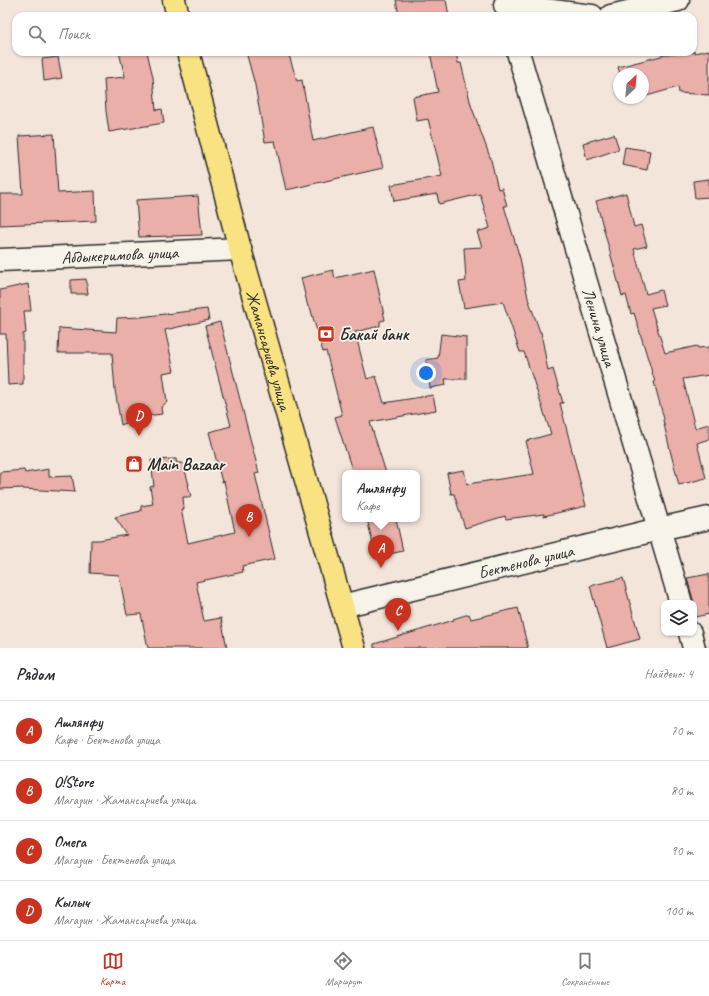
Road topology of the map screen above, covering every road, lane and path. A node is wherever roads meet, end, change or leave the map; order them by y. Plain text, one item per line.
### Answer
1 (174, 0) edge
2 (678, 0) edge
3 (505, 7) edge
4 (177, 12) edge
5 (553, 12) edge
6 (628, 12) edge
7 (189, 56) edge
8 (519, 56) edge
9 (240, 249) junction
10 (0, 260) edge
11 (709, 518) edge
12 (659, 528) junction
13 (680, 600) edge
14 (342, 606) junction
15 (691, 636) edge
16 (354, 648) edge
17 (694, 648) edge

1 - 4 main road
2 - 6 street
3 - 5 street
7 - 9 main road, Жамансариева улица
8 - 12 street, Ленина улица
9 - 10 street, Абдыкеримова улица
9 - 14 main road, Жамансариева улица
11 - 12 street, Бектенова улица
12 - 13 street, Ленина улица
12 - 14 street, Бектенова улица
14 - 16 main road, Жамансариева улица
15 - 17 street

